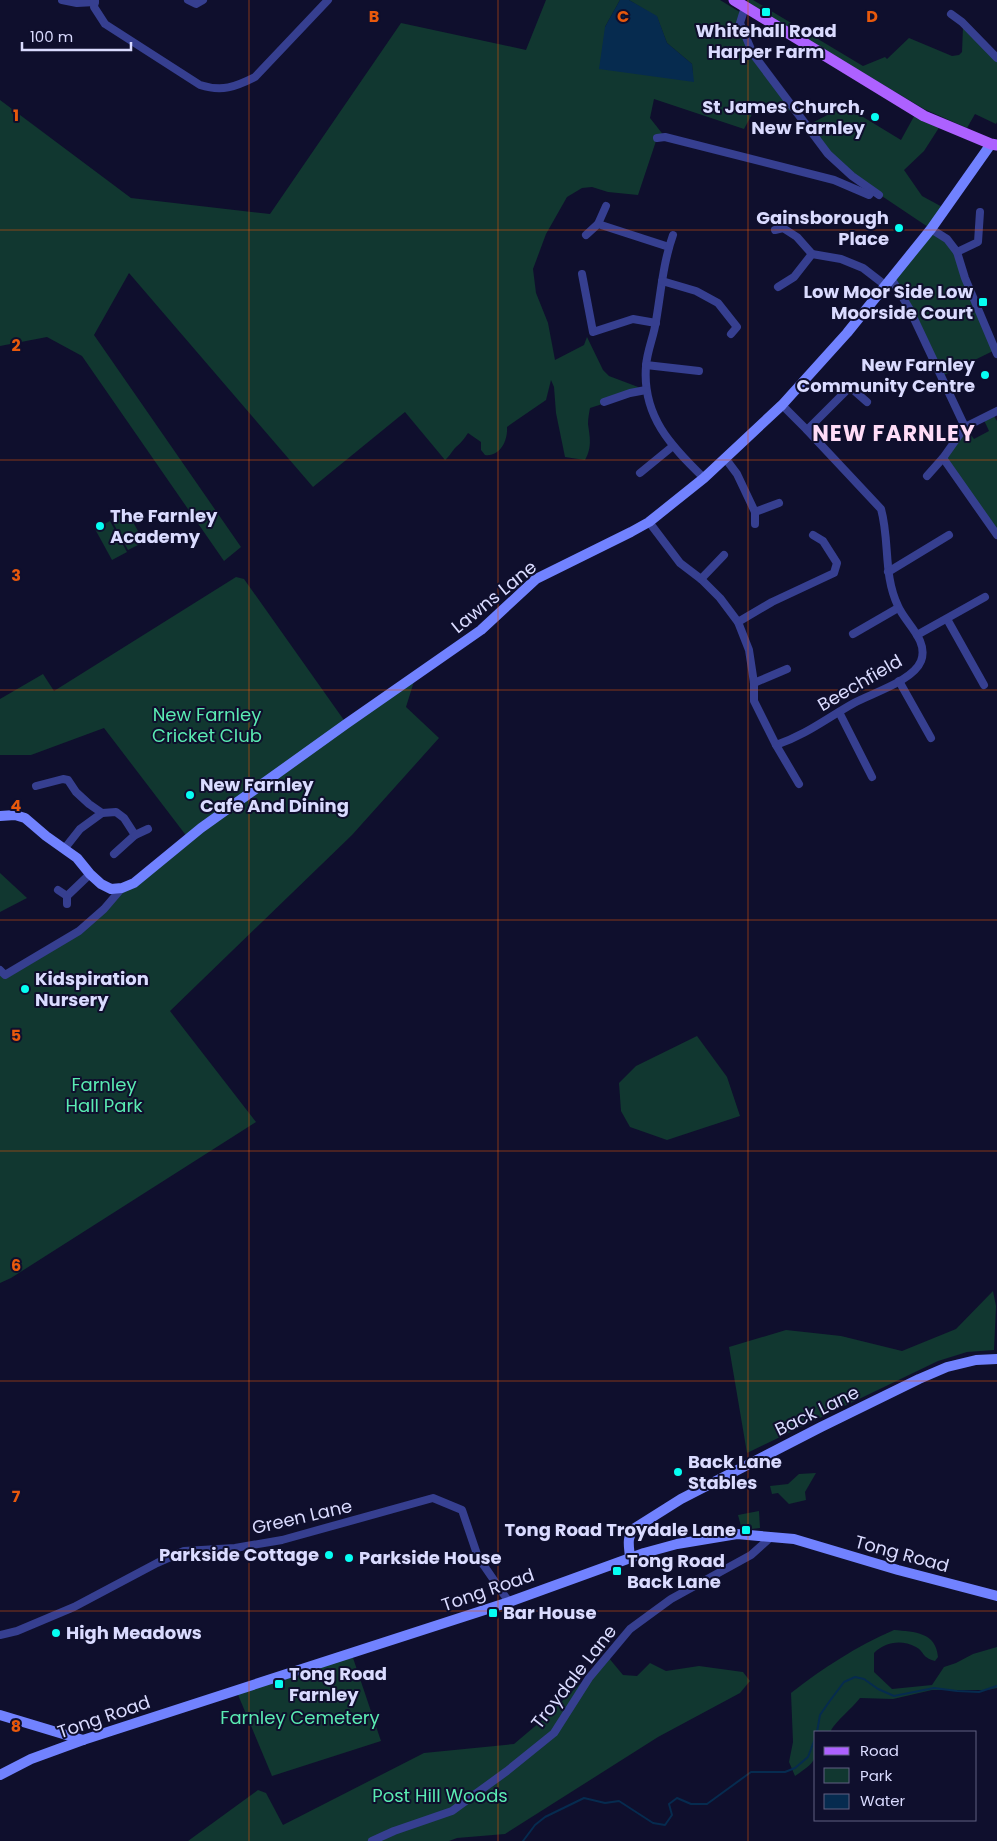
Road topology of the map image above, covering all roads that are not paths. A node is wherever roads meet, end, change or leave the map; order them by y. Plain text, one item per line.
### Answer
1 (62, 0) edge
2 (188, 0) edge
3 (203, 0) edge
4 (328, 0) edge
5 (734, 0) edge
6 (95, 1) edge
7 (745, 7) junction
8 (951, 14) dead end
9 (997, 58) edge
10 (657, 138) dead end
11 (994, 145) edge
12 (606, 206) dead end
13 (980, 212) dead end
14 (598, 224) junction
15 (931, 229) junction
16 (776, 230) dead end
17 (673, 235) dead end
18 (586, 236) dead end
19 (669, 247) junction
20 (957, 252) junction
21 (812, 254) junction
22 (582, 274) dead end
23 (662, 281) junction
24 (887, 282) junction
25 (778, 287) dead end
26 (656, 323) junction
27 (731, 334) dead end
28 (997, 354) edge
29 (646, 365) junction
30 (699, 371) dead end
31 (646, 390) junction
32 (604, 402) dead end
33 (867, 402) dead end
34 (782, 405) junction
35 (997, 410) edge
36 (965, 427) junction
37 (807, 430) junction
38 (673, 446) junction
39 (724, 458) junction
40 (943, 458) junction
41 (637, 462) dead end
42 (927, 476) dead end
43 (704, 478) junction
44 (779, 503) dead end
45 (755, 512) junction
46 (648, 522) junction
47 (755, 524) dead end
48 (949, 535) dead end
49 (997, 535) edge
50 (813, 536) dead end
51 (724, 555) dead end
52 (888, 572) junction
53 (701, 579) junction
54 (985, 597) dead end
55 (898, 608) junction
56 (947, 619) junction
57 (738, 622) junction
58 (853, 634) dead end
59 (918, 635) junction
60 (786, 669) dead end
61 (899, 681) junction
62 (754, 683) junction
63 (984, 685) dead end
64 (838, 712) junction
65 (931, 738) dead end
66 (776, 745) junction
67 (872, 777) dead end
68 (799, 784) dead end
69 (36, 786) dead end
70 (102, 813) junction
71 (0, 816) edge
72 (148, 829) dead end
73 (135, 835) junction
74 (65, 848) junction
75 (114, 854) dead end
76 (90, 874) junction
77 (122, 888) junction
78 (58, 890) dead end
79 (2, 973) edge
80 (997, 1359) edge
81 (771, 1537) junction
82 (630, 1557) junction
83 (997, 1596) edge
84 (509, 1602) junction
85 (0, 1635) edge
86 (0, 1715) edge
87 (84, 1740) junction
88 (0, 1775) edge
89 (372, 1841) edge

1 - 6 street
2 - 3 street
4 - 6 street
5 - 7 main road
7 - 10 street
7 - 11 main road
8 - 9 street
11 - 15 street, Lawns Lane
12 - 14 street
13 - 20 street
14 - 18 street
14 - 19 street
15 - 20 street
15 - 24 street, Lawns Lane
16 - 21 street
17 - 19 street
19 - 23 street
20 - 28 street
21 - 24 street
21 - 25 street
22 - 26 street
23 - 26 street
23 - 27 street
24 - 34 street, Lawns Lane
24 - 36 street
26 - 29 street
29 - 30 street
29 - 31 street
31 - 32 street
31 - 38 street
33 - 37 street
34 - 37 street, Beechfield
34 - 39 street, Lawns Lane
35 - 36 street
36 - 40 street
37 - 52 street, Beechfield
38 - 41 street
38 - 43 street
39 - 43 street, Lawns Lane
39 - 45 street
40 - 42 street
40 - 49 street
43 - 46 street, Lawns Lane
44 - 45 street
45 - 47 street
46 - 53 street
46 - 77 street, Lawns Lane
48 - 52 street
50 - 57 street
51 - 53 street
52 - 55 street, Beechfield
53 - 57 street
54 - 56 street
55 - 58 street
55 - 59 street, Beechfield
56 - 59 street
56 - 63 street
57 - 62 street
59 - 61 street, Beechfield
60 - 62 street
61 - 64 street, Beechfield
61 - 65 street
62 - 66 street
64 - 66 street, Beechfield
64 - 67 street
66 - 68 street
69 - 70 street
70 - 73 street
70 - 74 street
71 - 74 street
72 - 73 street
73 - 75 street
74 - 76 street
76 - 77 street
76 - 78 street
77 - 79 street, Lawns Lane
80 - 82 street, Back Lane
81 - 82 street, Tong Road
81 - 83 street, Tong Road
81 - 89 street, Troydale Lane
82 - 84 street, Tong Road
84 - 85 street, Green Lane
84 - 87 street, Tong Road
86 - 87 street
87 - 88 street, Tong Road

